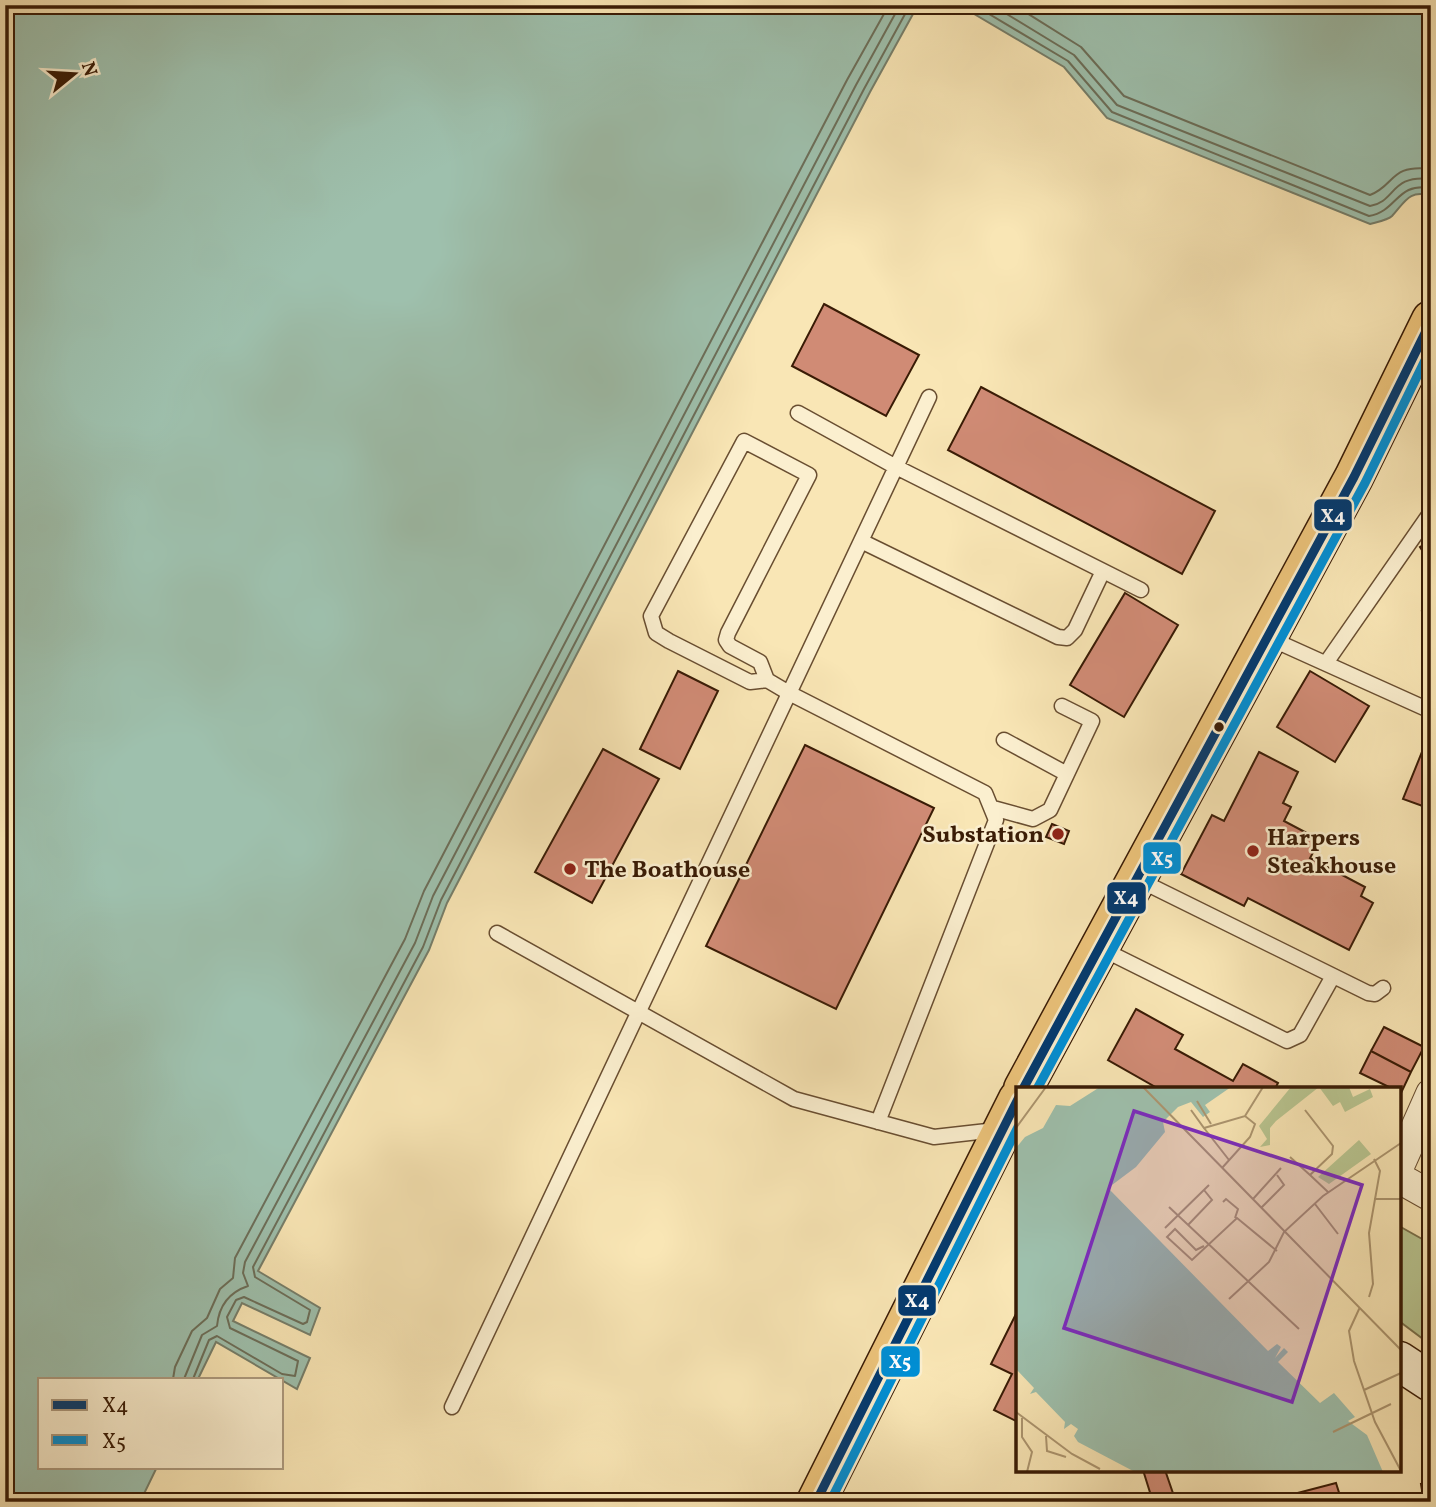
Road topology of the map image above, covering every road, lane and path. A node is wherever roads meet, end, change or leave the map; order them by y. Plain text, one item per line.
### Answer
1 (1431, 320) edge
2 (929, 397) dead end
3 (798, 413) dead end
4 (896, 467) junction
5 (1431, 512) edge
6 (862, 541) junction
7 (1103, 571) junction
8 (1141, 590) dead end
9 (1267, 637) junction
10 (1326, 663) junction
11 (767, 680) junction
12 (789, 693) junction
13 (1062, 706) dead end
14 (1431, 711) edge
15 (1004, 740) dead end
16 (1067, 774) junction
17 (992, 808) junction
18 (1138, 879) junction
19 (497, 933) dead end
20 (1100, 948) junction
21 (1333, 976) junction
22 (1383, 988) dead end
23 (639, 1012) junction
24 (1024, 1087) edge
25 (1431, 1094) edge
26 (878, 1122) junction
27 (1012, 1122) edge
28 (1401, 1162) edge
29 (1401, 1179) edge
30 (1431, 1196) edge
31 (1401, 1362) edge
32 (1431, 1382) edge
33 (452, 1407) dead end
34 (816, 1502) edge

1 - 9 main road
2 - 4 lane
3 - 4 lane
4 - 6 lane
4 - 7 lane
5 - 10 lane
6 - 7 lane
6 - 12 lane
7 - 8 lane
9 - 10 lane
9 - 18 main road
10 - 14 lane
11 - 11 lane
11 - 12 lane
12 - 17 lane
12 - 23 lane
13 - 16 lane
15 - 16 lane
16 - 17 lane
17 - 26 lane
18 - 20 main road
18 - 21 lane
19 - 23 lane
20 - 21 lane
20 - 24 main road
21 - 22 lane
23 - 26 lane
23 - 33 lane
25 - 28 street
26 - 27 lane
27 - 34 main road
29 - 30 street
31 - 32 street

